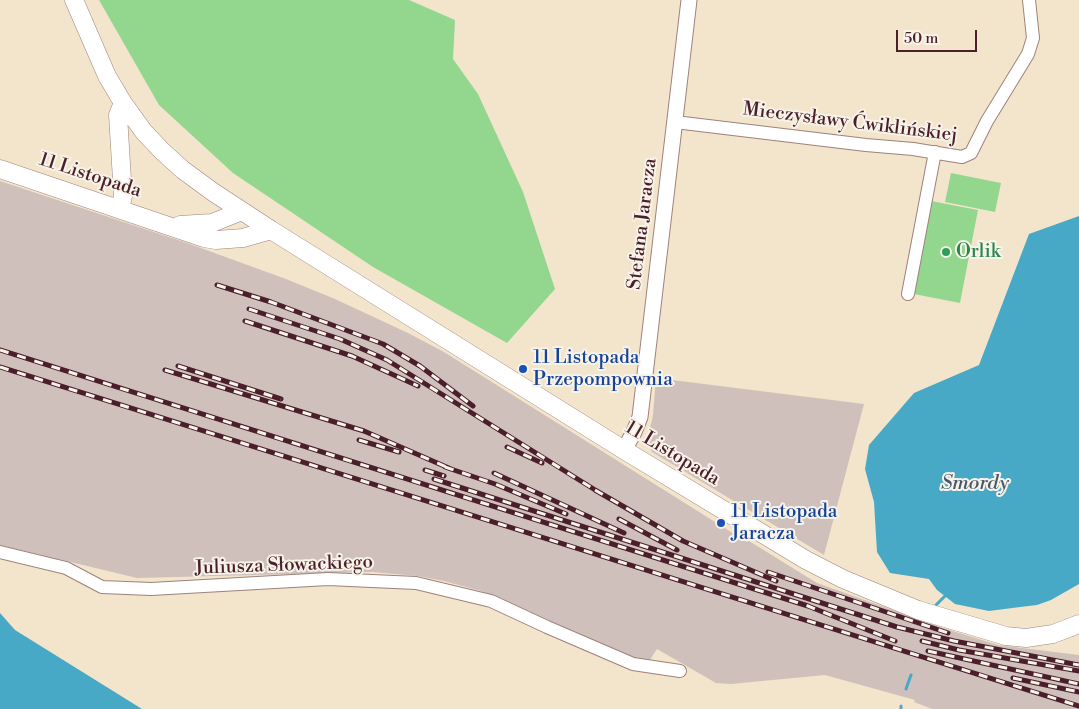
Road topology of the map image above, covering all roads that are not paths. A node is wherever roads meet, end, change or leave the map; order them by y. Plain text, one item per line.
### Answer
1 (74, 0) edge
2 (689, 0) edge
3 (1029, 0) edge
4 (123, 103) junction
5 (675, 122) junction
6 (935, 152) junction
7 (0, 169) edge
8 (120, 209) junction
9 (242, 211) junction
10 (166, 224) junction
11 (271, 230) junction
12 (234, 238) junction
13 (908, 294) dead end
14 (624, 450) junction
15 (0, 552) edge
16 (1079, 624) edge
17 (680, 671) dead end

1 - 4 main road
2 - 5 street, Stefana Jaracza
3 - 6 street, Mieczysławy Ćwiklińskiej
4 - 8 main road
4 - 9 main road
5 - 6 street, Mieczysławy Ćwiklińskiej
5 - 14 street, Stefana Jaracza
6 - 13 street
7 - 8 main road, 11 Listopada
8 - 10 main road, 11 Listopada
9 - 10 main road, 11 Listopada
9 - 11 main road, 11 Listopada
9 - 12 main road
10 - 12 main road, 11 Listopada
11 - 12 main road, 11 Listopada
11 - 14 main road, 11 Listopada
14 - 16 main road, 11 Listopada
15 - 17 street, Juliusza Słowackiego

